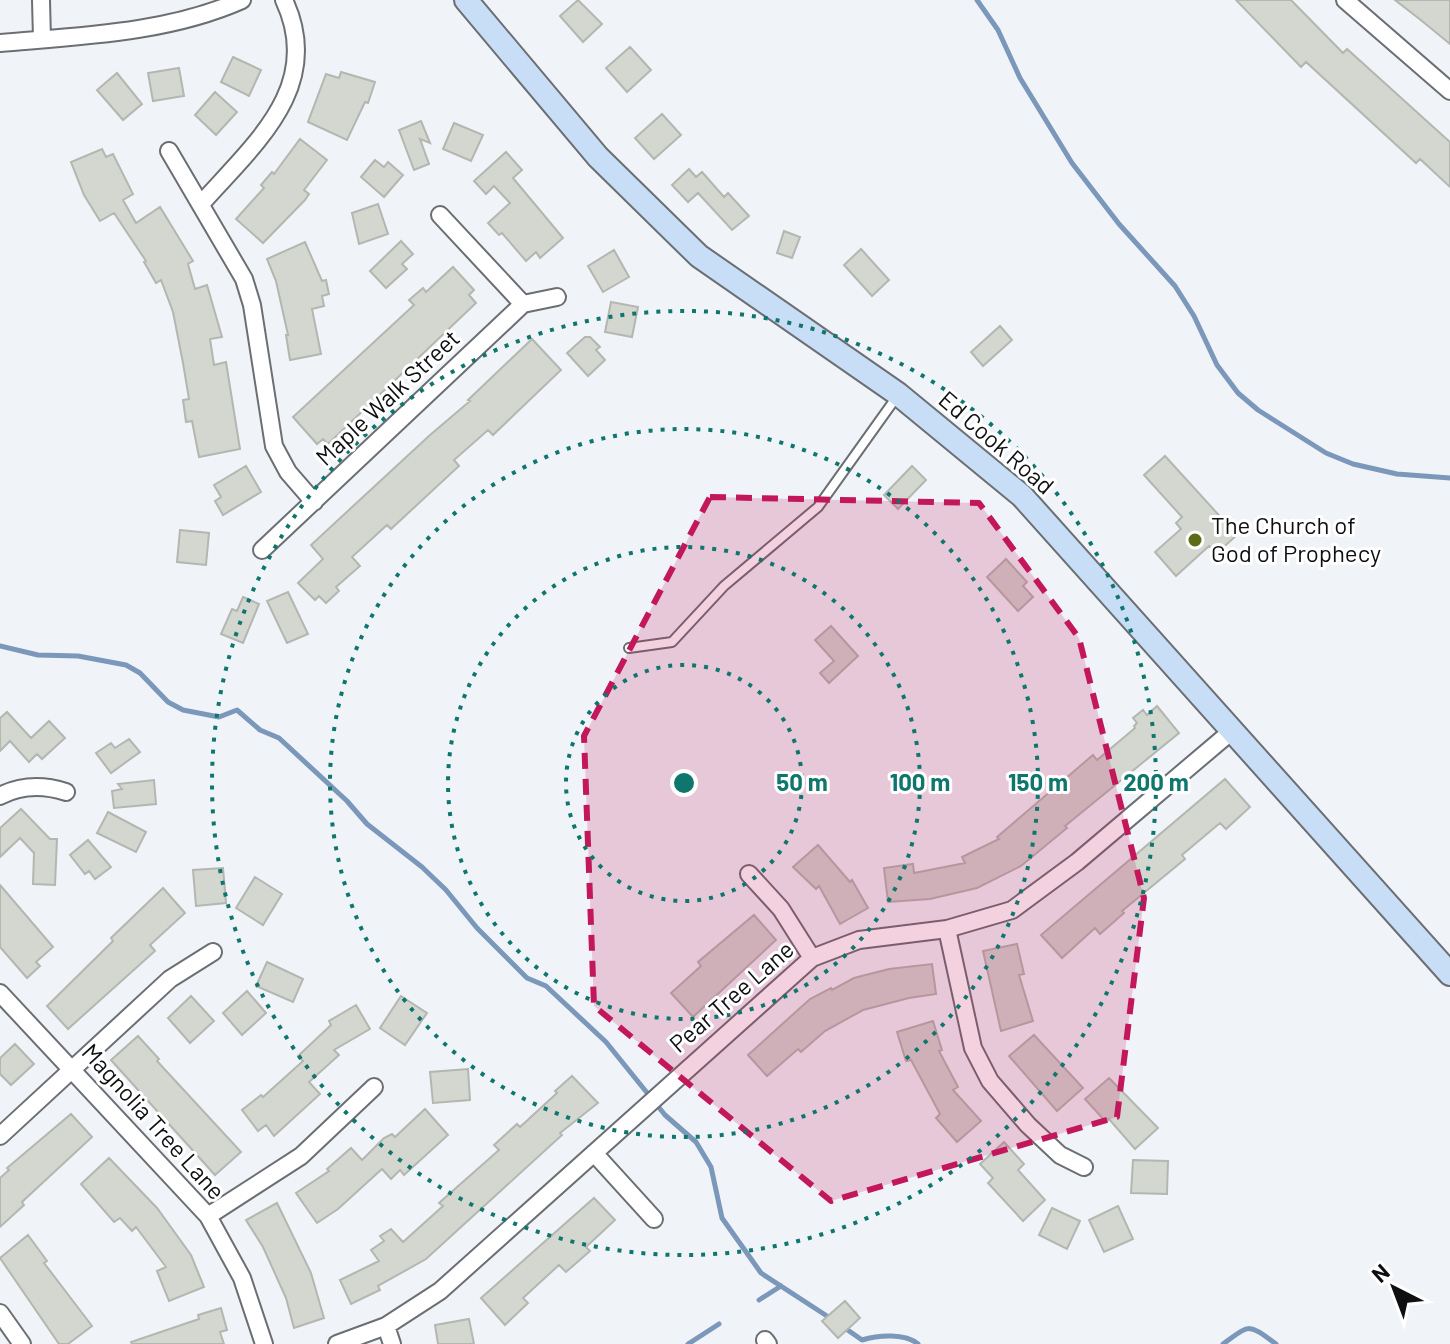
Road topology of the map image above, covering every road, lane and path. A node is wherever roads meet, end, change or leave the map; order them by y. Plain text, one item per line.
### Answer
1 (41, 0) edge
2 (242, 0) edge
3 (284, 0) edge
4 (466, 0) edge
5 (1345, 0) edge
6 (42, 39) junction
7 (0, 43) edge
8 (1450, 91) edge
9 (169, 151) dead end
10 (201, 204) junction
11 (440, 215) dead end
12 (557, 297) dead end
13 (523, 304) junction
14 (898, 394) junction
15 (314, 502) junction
16 (262, 550) dead end
17 (629, 648) dead end
18 (1233, 730) junction
19 (66, 792) dead end
20 (0, 796) edge
21 (749, 874) dead end
22 (947, 929) junction
23 (213, 952) dead end
24 (812, 958) junction
25 (1450, 974) edge
26 (0, 993) edge
27 (72, 1070) junction
28 (374, 1087) dead end
29 (0, 1136) edge
30 (594, 1153) junction
31 (1084, 1167) dead end
32 (208, 1216) junction
33 (654, 1219) dead end
34 (0, 1313) edge
35 (386, 1326) junction
36 (22, 1344) edge
37 (264, 1344) edge
38 (337, 1344) edge
39 (392, 1344) edge

1 - 6 street
2 - 6 street
3 - 10 street
4 - 14 street, Ed Cook Road
5 - 8 street
6 - 7 street
9 - 10 street
10 - 15 street
11 - 13 street
12 - 13 street
13 - 15 street, Maple Walk Street
14 - 17 lane
14 - 18 street, Ed Cook Road
15 - 16 street, Maple Walk Street
18 - 22 street, Pear Tree Lane
18 - 25 street, Ed Cook Road
19 - 20 street
21 - 24 street
22 - 24 street, Pear Tree Lane
22 - 31 street
23 - 27 street
24 - 30 street, Pear Tree Lane
26 - 27 street, Magnolia Tree Lane
27 - 29 street
27 - 32 street, Magnolia Tree Lane
28 - 32 street
30 - 33 street
30 - 35 street, Pear Tree Lane
32 - 37 street, Magnolia Tree Lane
34 - 36 street
35 - 38 street, Pear Tree Lane
35 - 39 street

